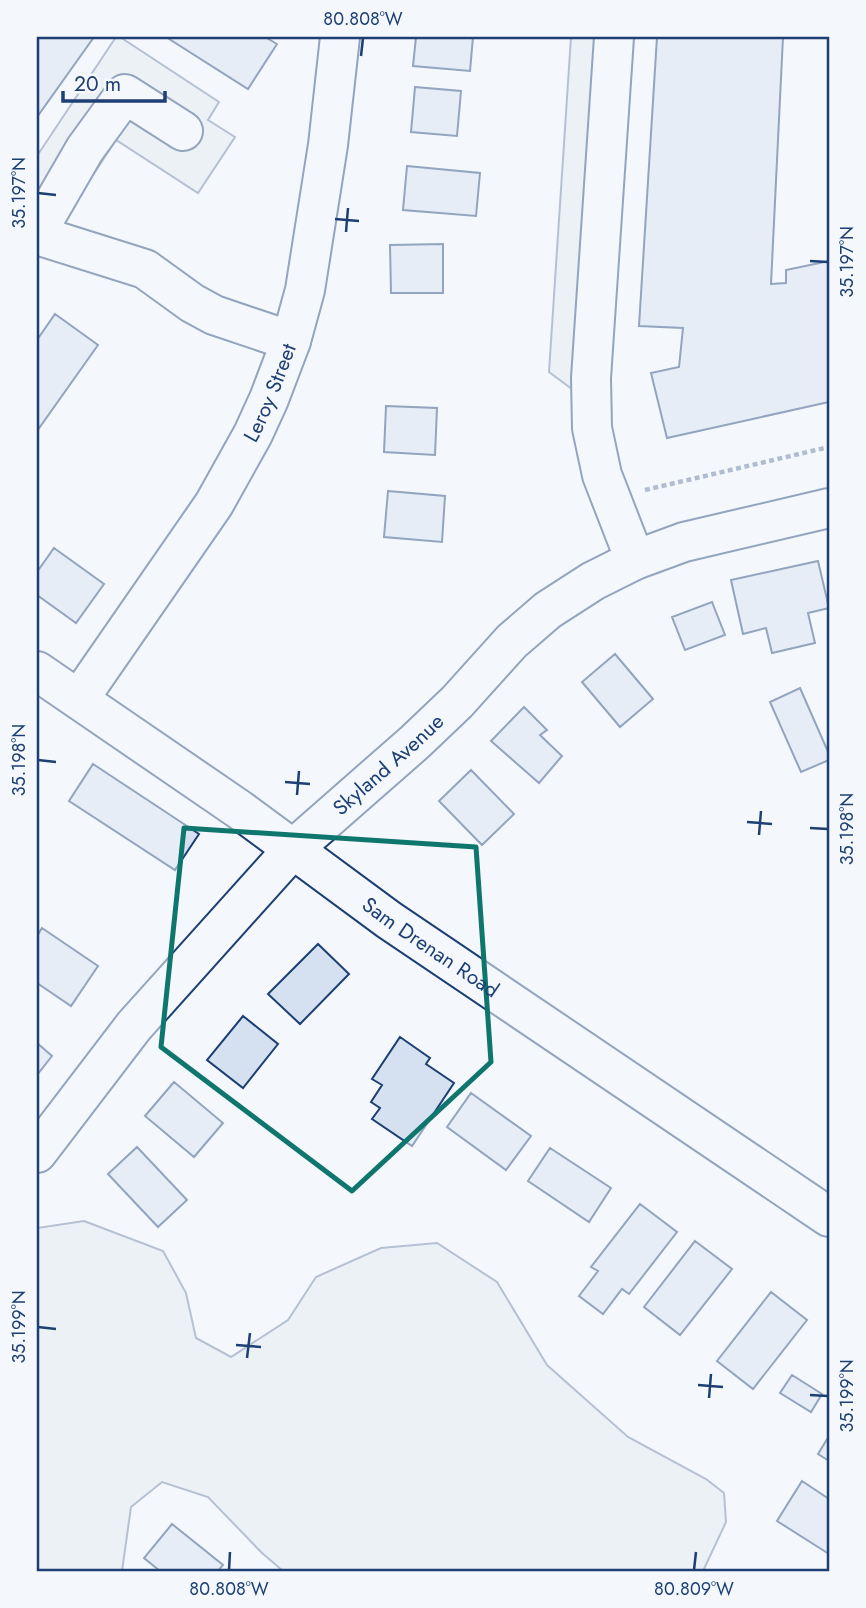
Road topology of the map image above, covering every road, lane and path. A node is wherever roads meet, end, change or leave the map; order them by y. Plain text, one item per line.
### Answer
1 (340, 37) edge
2 (614, 37) edge
3 (183, 131) dead end
4 (37, 233) edge
5 (291, 341) junction
6 (829, 447) edge
7 (634, 492) dead end
8 (829, 508) edge
9 (635, 560) junction
10 (37, 671) edge
11 (79, 699) junction
12 (293, 849) junction
13 (37, 1153) edge
14 (829, 1217) edge

1 - 5 street, Leroy Street
2 - 9 street
3 - 4 street
4 - 5 street
5 - 11 street, Leroy Street
6 - 7 path
8 - 9 street, Skyland Avenue
9 - 12 street, Skyland Avenue
10 - 11 street, Sam Drenan Road
11 - 12 street, Sam Drenan Road
12 - 13 street, Skyland Avenue
12 - 14 street, Sam Drenan Road

